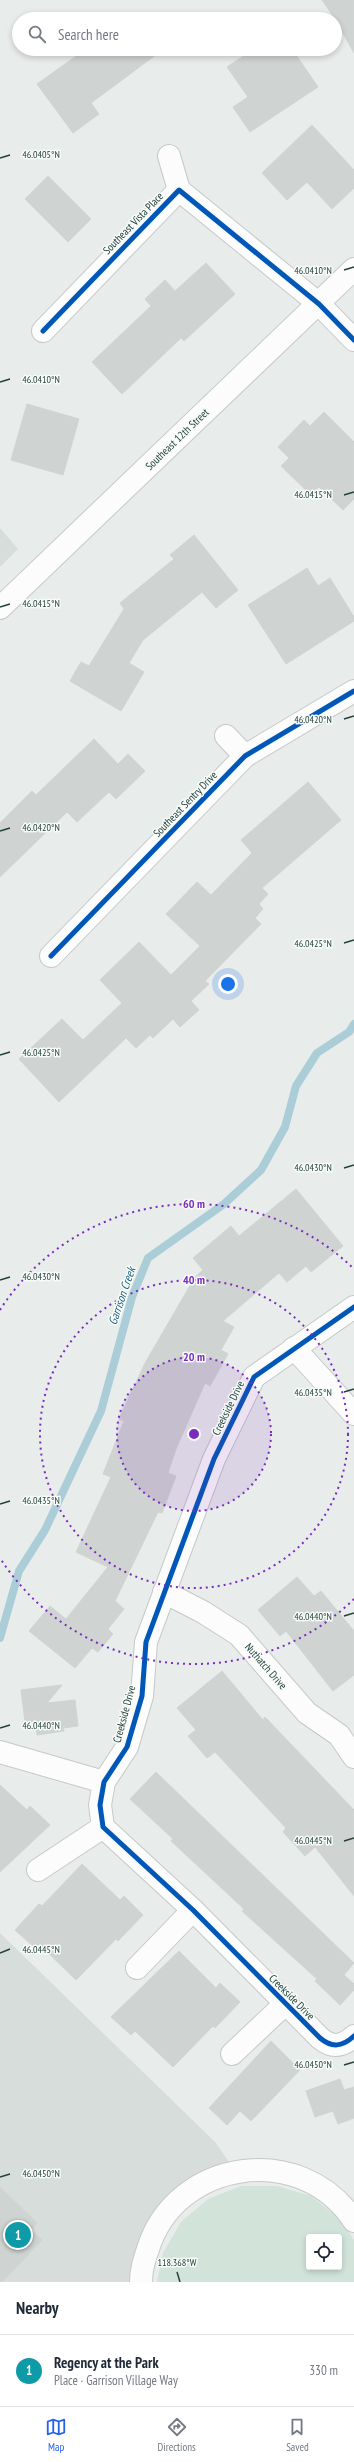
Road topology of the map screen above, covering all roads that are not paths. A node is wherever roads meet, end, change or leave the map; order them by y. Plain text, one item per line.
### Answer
1 (169, 156) dead end
2 (179, 190) junction
3 (354, 269) edge
4 (319, 304) junction
5 (42, 331) dead end
6 (354, 340) edge
7 (0, 608) edge
8 (354, 691) edge
9 (226, 736) dead end
10 (245, 756) junction
11 (51, 956) dead end
12 (354, 1307) edge
13 (294, 1348) junction
14 (354, 1414) edge
15 (164, 1592) junction
16 (0, 1752) edge
17 (354, 1757) edge
18 (104, 1782) junction
19 (103, 1827) junction
20 (38, 1870) dead end
21 (192, 1910) junction
22 (137, 1968) dead end
23 (285, 2004) junction
24 (354, 2036) edge
25 (232, 2054) dead end
26 (352, 2211) edge
27 (141, 2282) edge

1 - 2 street
2 - 4 street, Southeast Vista Place
2 - 5 street, Southeast Vista Place
3 - 4 street, Southeast 12th Street
4 - 6 street, Southeast Vista Place
4 - 7 street, Southeast 12th Street
8 - 10 street, Southeast Sentry Drive
9 - 10 street
10 - 11 street, Southeast Sentry Drive
12 - 13 street, Creekside Drive
13 - 14 street
13 - 15 street, Creekside Drive
15 - 17 street, Nuthatch Drive
15 - 18 street, Creekside Drive
16 - 18 street
18 - 19 street, Creekside Drive
19 - 20 street
19 - 21 street, Creekside Drive
21 - 22 street
21 - 23 street, Creekside Drive
23 - 24 street, Creekside Drive
23 - 25 street
26 - 27 street

